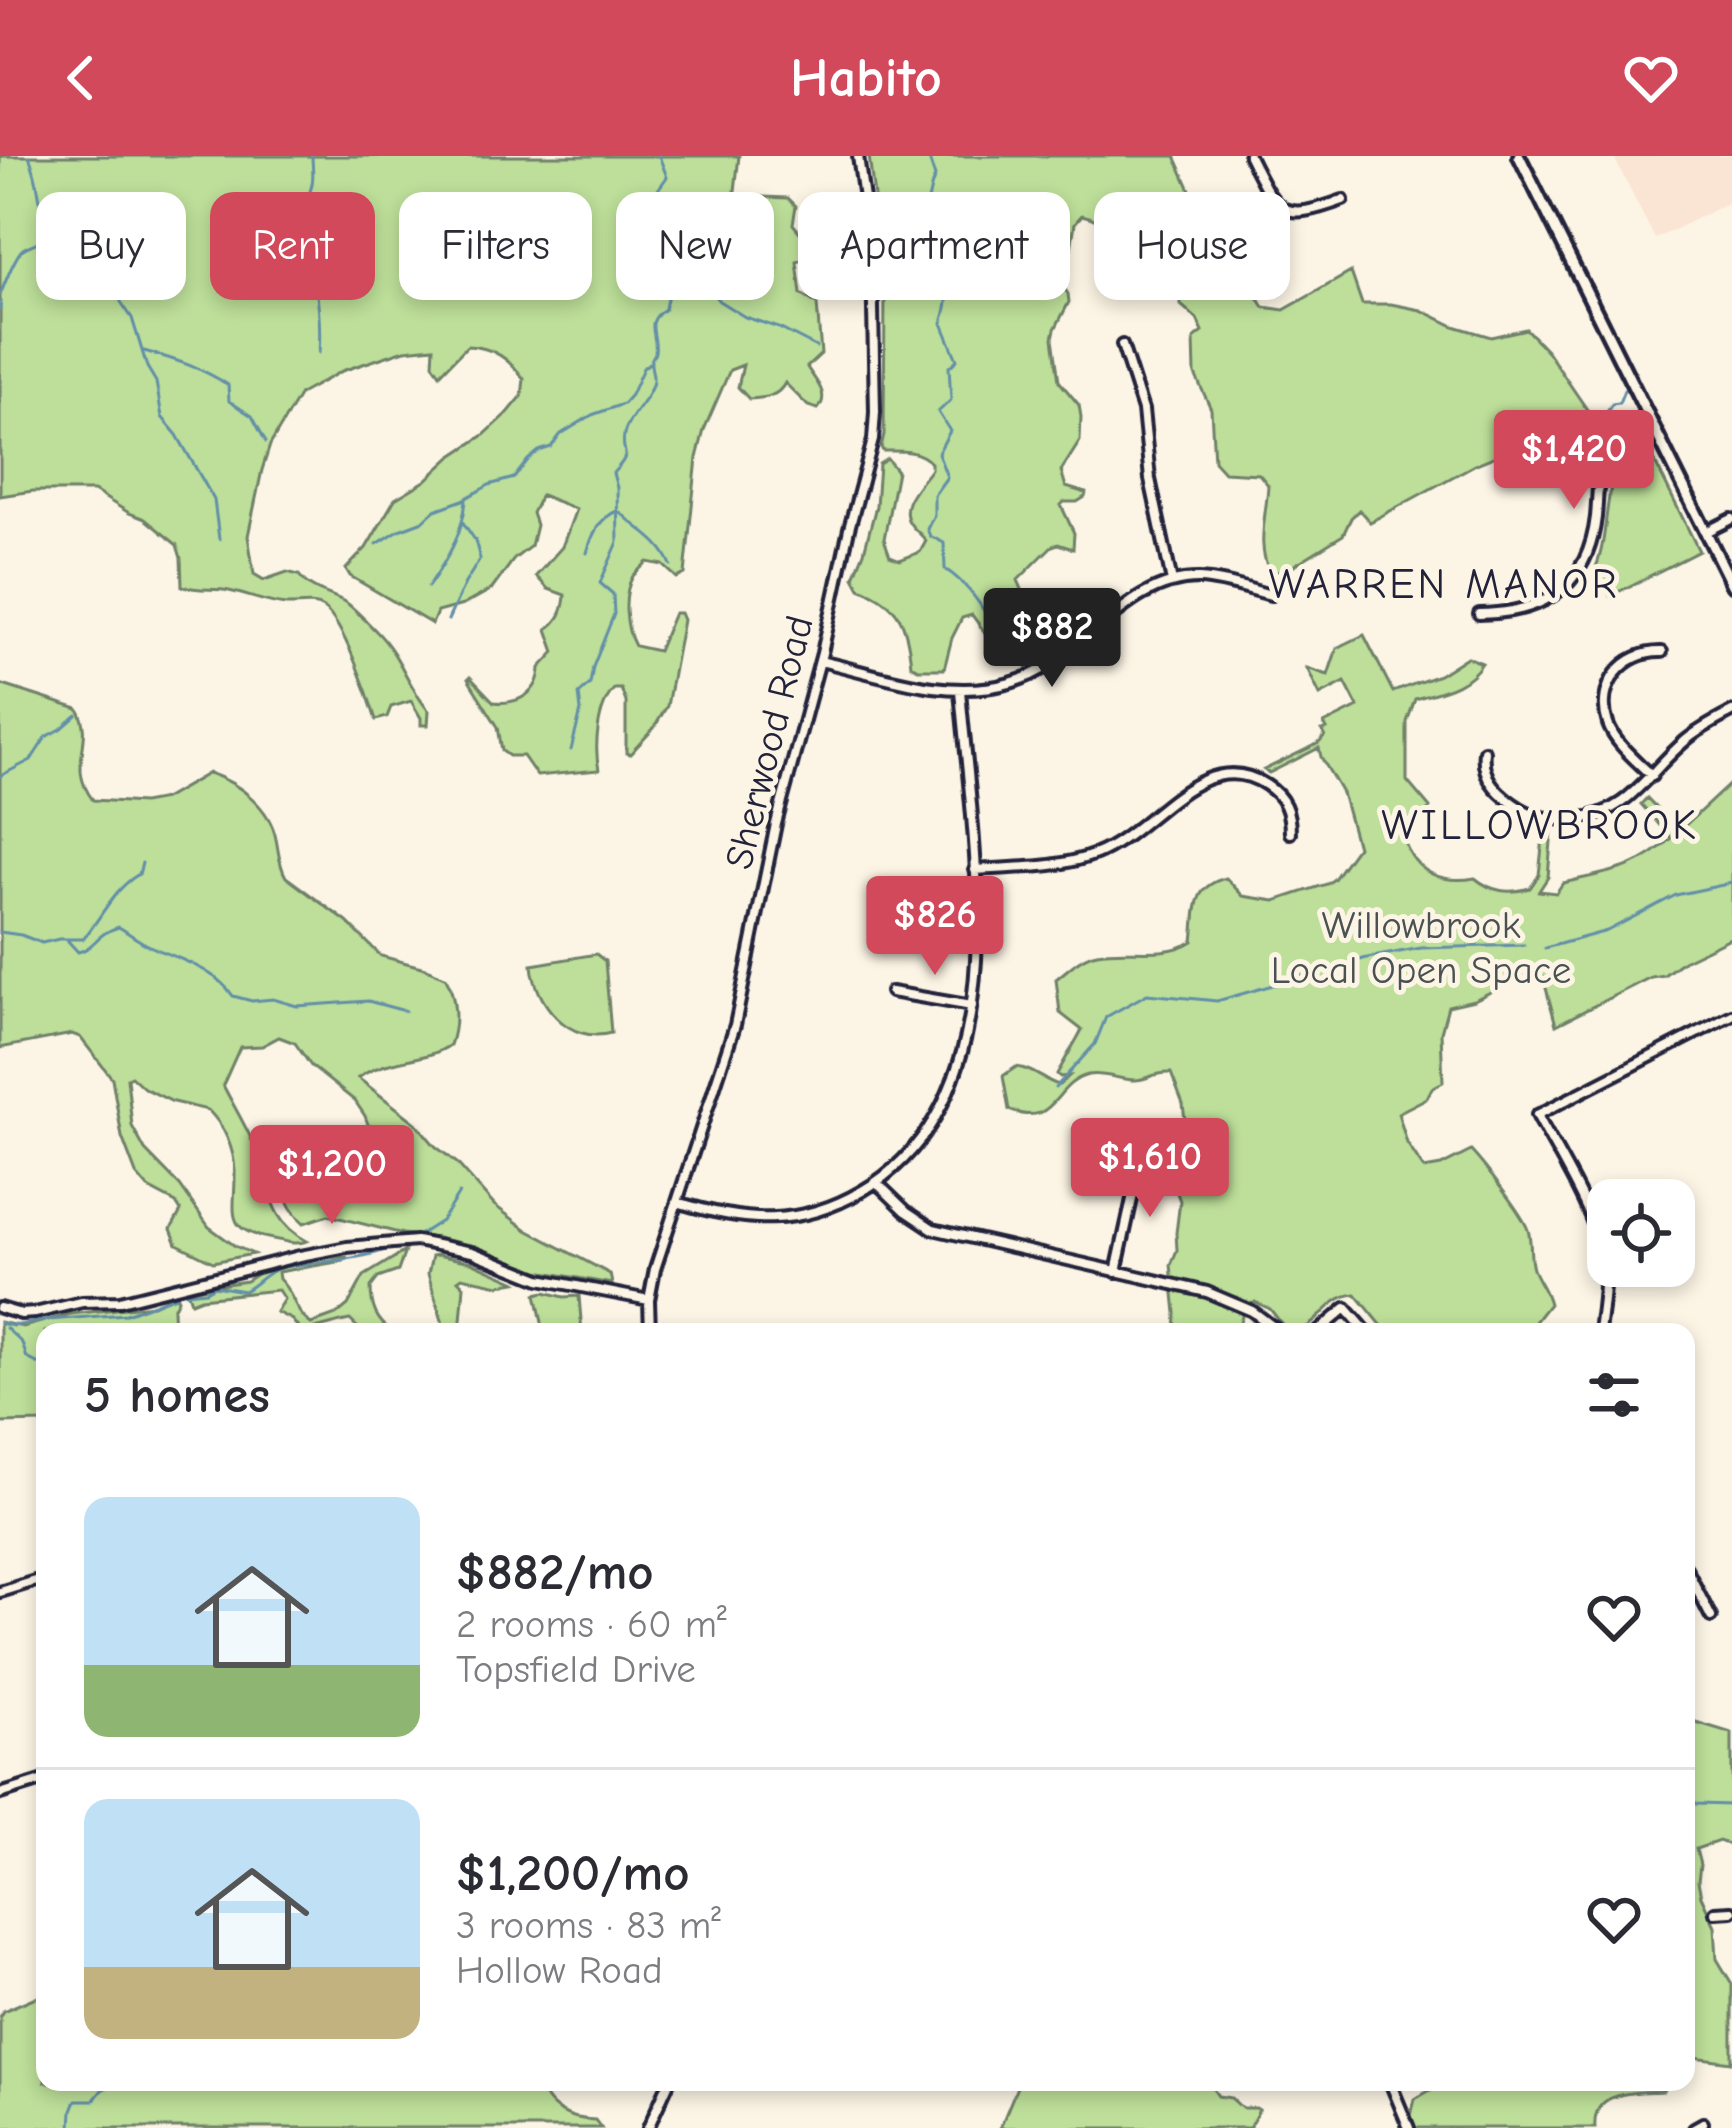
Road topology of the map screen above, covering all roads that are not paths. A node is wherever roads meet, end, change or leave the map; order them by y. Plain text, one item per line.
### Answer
1 (858, 156) edge
2 (1249, 156) edge
3 (1519, 156) edge
4 (1343, 200) dead end
5 (1122, 345) dead end
6 (1648, 414) junction
7 (1732, 519) edge
8 (1706, 532) junction
9 (1172, 582) junction
10 (1732, 584) edge
11 (1271, 595) dead end
12 (1479, 614) dead end
13 (1663, 652) dead end
14 (820, 661) junction
15 (960, 690) junction
16 (1732, 712) edge
17 (1484, 752) dead end
18 (1652, 776) junction
19 (1290, 832) dead end
20 (975, 870) junction
21 (891, 992) dead end
22 (973, 1006) junction
23 (1732, 1015) edge
24 (1127, 1172) dead end
25 (877, 1183) junction
26 (677, 1202) junction
27 (1116, 1271) junction
28 (649, 1300) junction
29 (0, 1308) edge
30 (650, 1323) edge
31 (1268, 1323) edge
32 (1328, 1323) edge
33 (1359, 1323) edge
34 (1600, 1323) edge
35 (36, 1581) edge
36 (1695, 1586) edge
37 (0, 1592) edge
38 (1711, 1617) dead end
39 (36, 1783) edge
40 (0, 1794) edge
41 (1732, 1911) edge
42 (1715, 1912) dead end
43 (665, 2091) edge
44 (1394, 2091) edge
45 (648, 2128) edge
46 (1409, 2128) edge

1 - 14 street, Sherwood Road
2 - 4 street
3 - 6 street
5 - 9 street
6 - 8 street
6 - 12 street
7 - 8 street
8 - 10 street
9 - 11 street
9 - 15 street
13 - 18 street
14 - 15 street
14 - 26 street, Sherwood Road
15 - 20 street
16 - 18 street
17 - 18 street
19 - 20 street
20 - 22 street
21 - 22 street
22 - 25 street
23 - 34 street
24 - 27 street
25 - 26 street
25 - 27 street
26 - 28 street, Sherwood Road
27 - 31 street
28 - 29 street
28 - 30 street, Sherwood Road
32 - 33 street
35 - 37 street
36 - 38 street
39 - 40 street
41 - 42 street
43 - 45 street
44 - 46 street

